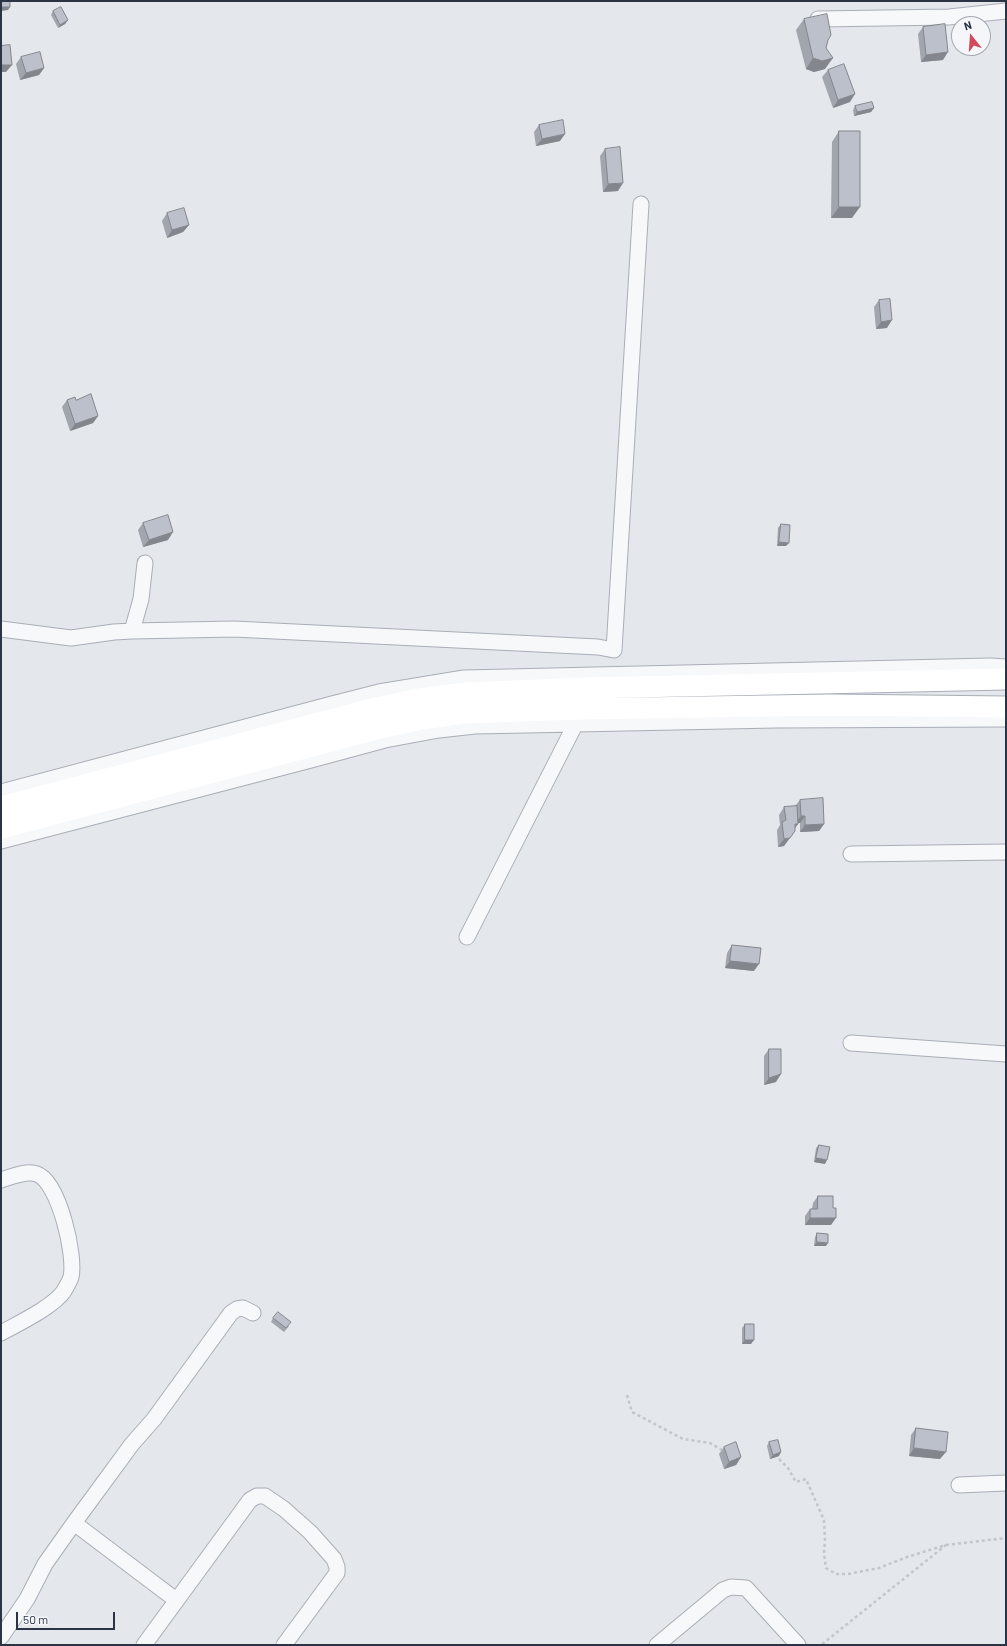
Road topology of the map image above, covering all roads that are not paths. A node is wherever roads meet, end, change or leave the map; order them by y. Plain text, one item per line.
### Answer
1 (1006, 11) edge
2 (818, 19) edge
3 (641, 204) dead end
4 (146, 563) dead end
5 (1, 629) edge
6 (132, 631) junction
7 (1006, 667) edge
8 (1006, 679) edge
9 (586, 682) junction
10 (1006, 707) edge
11 (579, 716) junction
12 (1006, 719) edge
13 (1, 792) edge
14 (1, 807) edge
15 (1, 828) edge
16 (1, 841) edge
17 (1006, 852) edge
18 (851, 854) dead end
19 (467, 937) dead end
20 (852, 1043) dead end
21 (1006, 1054) edge
22 (1, 1180) edge
23 (253, 1313) dead end
24 (1, 1333) edge
25 (1006, 1483) edge
26 (959, 1485) dead end
27 (74, 1523) junction
28 (176, 1600) junction
29 (1, 1637) edge
30 (144, 1645) edge
31 (284, 1645) edge
32 (657, 1645) edge
33 (798, 1645) edge

1 - 2 street
3 - 6 street
4 - 6 street
5 - 6 street
7 - 9 street
8 - 9 main road
9 - 11 street
9 - 13 street
9 - 14 main road
10 - 11 main road
11 - 12 street
11 - 15 main road
11 - 16 street
11 - 19 street
17 - 18 street
20 - 21 street
22 - 24 street
23 - 27 street
25 - 26 street
27 - 28 street
27 - 29 street
28 - 30 street
28 - 31 street
32 - 33 street

